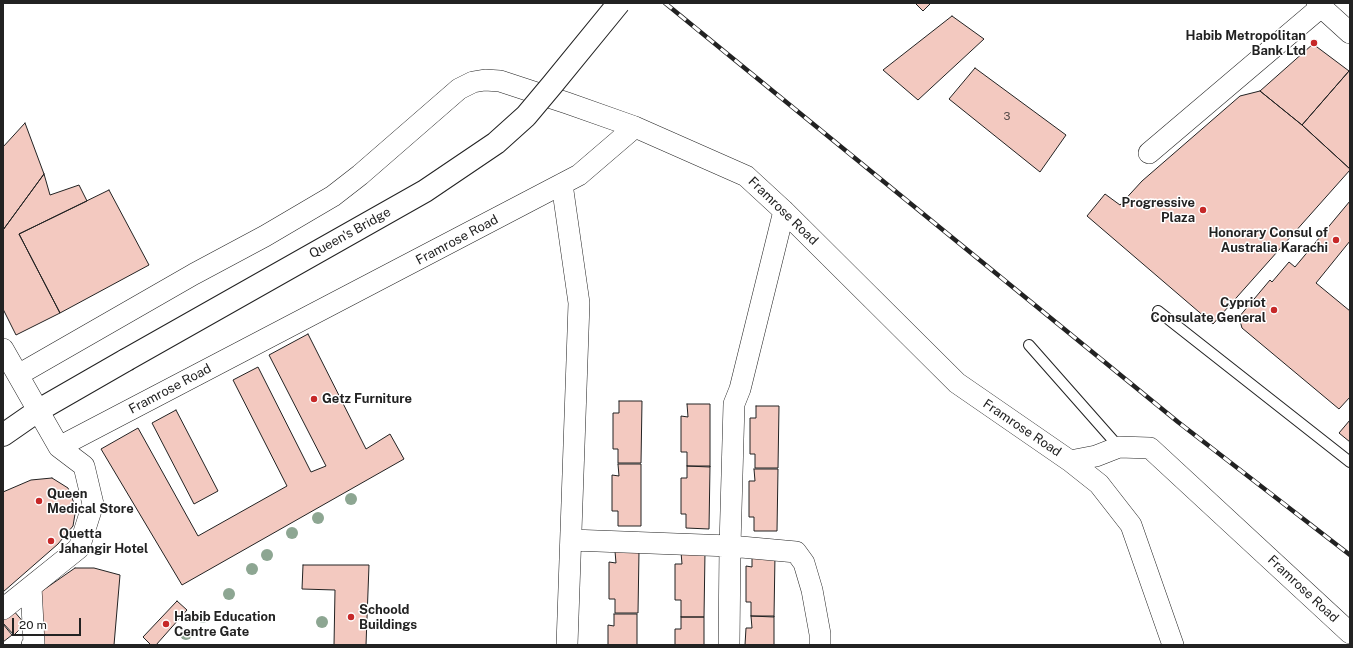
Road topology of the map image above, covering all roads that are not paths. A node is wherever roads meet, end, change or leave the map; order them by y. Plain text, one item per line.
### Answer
1 (619, 3) edge
2 (1319, 5) edge
3 (1350, 33) edge
4 (635, 127) junction
5 (1149, 153) dead end
6 (562, 184) junction
7 (784, 211) junction
8 (1158, 311) dead end
9 (1029, 346) dead end
10 (3, 349) edge
11 (18, 375) junction
12 (38, 410) junction
13 (3, 420) edge
14 (3, 435) edge
15 (59, 447) junction
16 (1119, 447) junction
17 (1070, 461) junction
18 (1350, 462) edge
19 (571, 540) junction
20 (730, 546) junction
21 (30, 587) junction
22 (3, 609) edge
23 (1350, 633) edge
24 (33, 644) edge
25 (568, 645) edge
26 (728, 645) edge
27 (820, 645) edge
28 (1172, 645) edge

1 - 12 highway, Queen's Bridge, bridge
2 - 3 street
2 - 5 street
4 - 6 street, Framrose Road
4 - 7 street, Framrose Road
4 - 11 street
6 - 15 street, Framrose Road
6 - 19 street
7 - 17 street, Framrose Road
7 - 20 street
8 - 18 lane
9 - 16 lane
10 - 11 street
11 - 12 street
12 - 13 highway
12 - 14 highway
12 - 15 street
15 - 21 street
16 - 17 street, Framrose Road
16 - 23 street, Framrose Road
17 - 28 street
19 - 20 street
19 - 25 street
20 - 26 street
20 - 27 street
21 - 22 street
21 - 24 street

